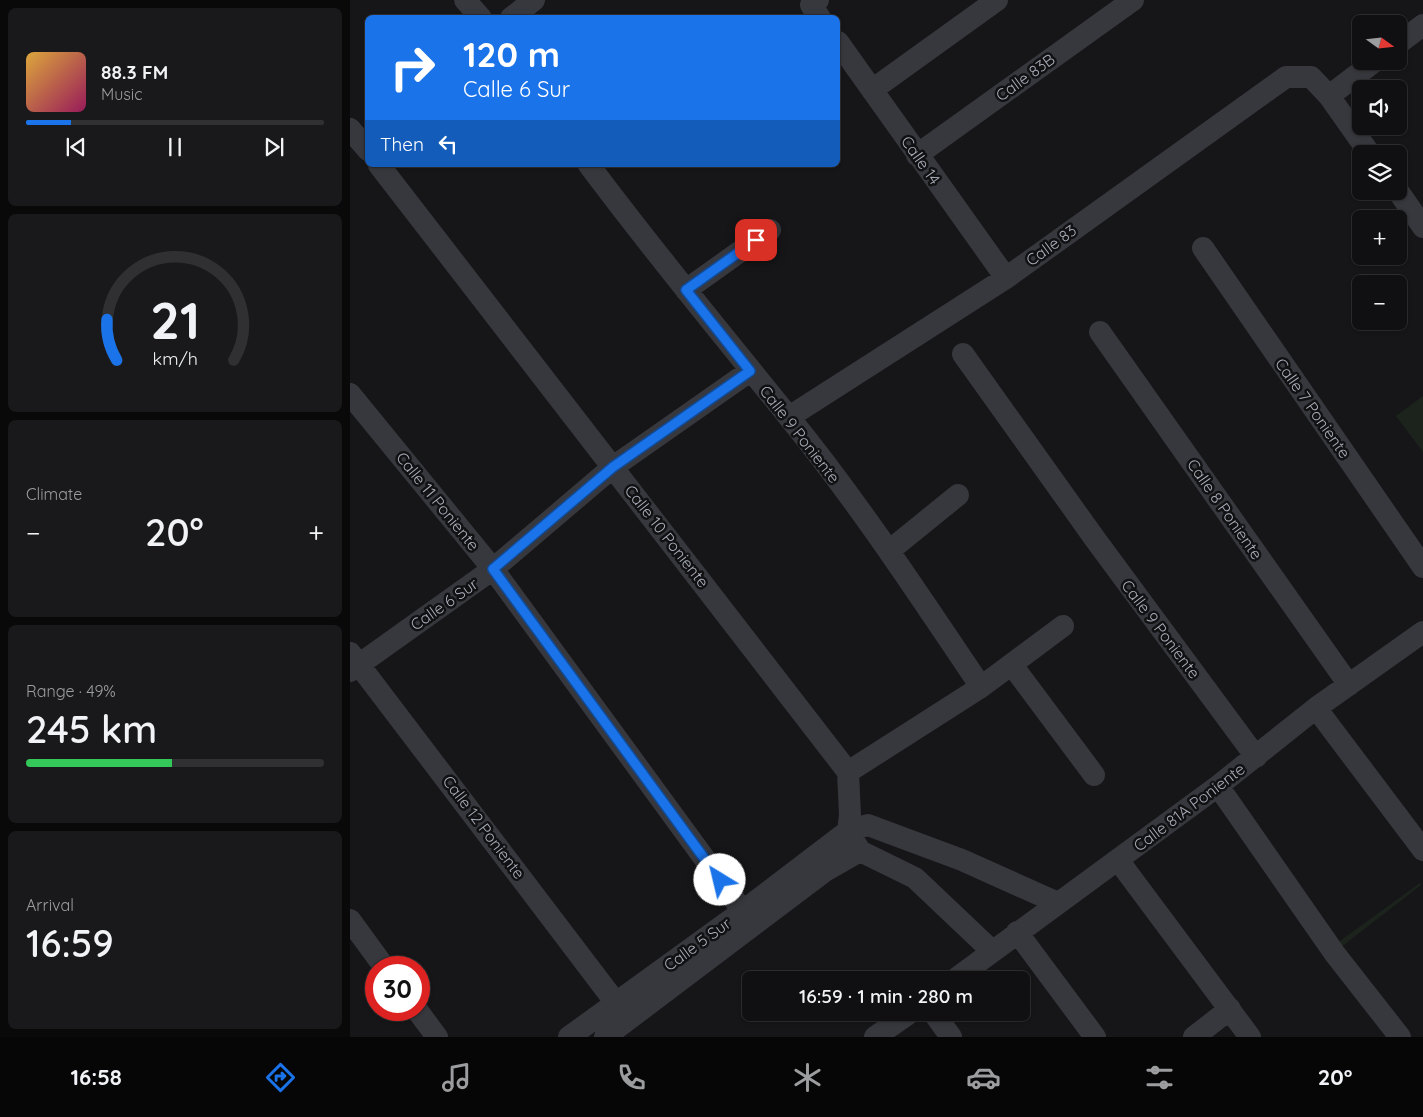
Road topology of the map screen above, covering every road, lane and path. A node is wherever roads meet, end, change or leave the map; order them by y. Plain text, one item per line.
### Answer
1 (465, 0) edge
2 (534, 0) edge
3 (997, 0) edge
4 (1133, 0) edge
5 (478, 15) edge
6 (515, 15) edge
7 (1423, 25) edge
8 (1408, 36) edge
9 (840, 45) edge
10 (1363, 70) edge
11 (872, 90) junction
12 (1329, 96) junction
13 (1364, 145) edge
14 (917, 154) junction
15 (381, 167) edge
16 (592, 167) edge
17 (1405, 200) edge
18 (1421, 220) edge
19 (770, 230) dead end
20 (1203, 248) dead end
21 (1006, 278) junction
22 (686, 290) junction
23 (1100, 332) dead end
24 (963, 354) dead end
25 (750, 371) junction
26 (350, 394) edge
27 (789, 417) junction
28 (613, 467) junction
29 (958, 495) dead end
30 (889, 551) junction
31 (1423, 568) edge
32 (493, 569) junction
33 (1063, 626) dead end
34 (1423, 632) edge
35 (353, 663) edge
36 (1012, 666) junction
37 (1350, 685) junction
38 (981, 687) junction
39 (1316, 708) junction
40 (1256, 757) junction
41 (848, 772) junction
42 (1094, 775) dead end
43 (1218, 786) junction
44 (848, 830) junction
45 (860, 850) junction
46 (1423, 850) edge
47 (1118, 860) junction
48 (1058, 903) junction
49 (748, 918) junction
50 (350, 920) edge
51 (1017, 932) junction
52 (992, 951) junction
53 (376, 956) edge
54 (966, 971) edge
55 (616, 1003) junction
56 (1230, 1009) junction
57 (425, 1021) edge
58 (898, 1021) edge
59 (939, 1021) edge
60 (437, 1037) edge
61 (569, 1037) edge
62 (605, 1037) edge
63 (875, 1037) edge
64 (951, 1037) edge
65 (1095, 1037) edge
66 (1194, 1037) edge
67 (1250, 1037) edge
68 (1400, 1037) edge

1 - 5 street
2 - 6 street
3 - 11 street
4 - 14 street, Calle 83B
7 - 8 street
9 - 11 street, Calle 14
10 - 12 street
11 - 14 street, Calle 14
12 - 13 street
12 - 21 street, Calle 83
14 - 21 street, Calle 14
15 - 28 street, Calle 10 Poniente
16 - 22 street, Calle 9 Poniente
17 - 18 street
19 - 22 street
20 - 31 street, Calle 7 Poniente
21 - 27 street, Calle 83
22 - 25 street, Calle 9 Poniente
23 - 37 street, Calle 8 Poniente
24 - 40 street, Calle 9 Poniente
25 - 27 street, Calle 9 Poniente
25 - 28 street, Calle 6 Sur
26 - 32 street, Calle 11 Poniente
27 - 30 street, Calle 9 Poniente
28 - 32 street, Calle 6 Sur
28 - 41 street, Calle 10 Poniente
29 - 30 street
30 - 38 street, Calle 9 Poniente
32 - 35 street, Calle 6 Sur
32 - 49 street, Calle 11 Poniente
33 - 36 street
34 - 37 street, Calle 81A Poniente
35 - 55 street, Calle 12 Poniente
36 - 38 street
36 - 42 street
37 - 39 street, Calle 81A Poniente
38 - 41 street
39 - 40 street, Calle 81A Poniente
39 - 46 street
40 - 43 street, Calle 81A Poniente
41 - 44 street
43 - 47 street, Calle 81A Poniente
43 - 68 street
44 - 45 street
44 - 48 street
44 - 49 street, Calle 5 Sur
45 - 49 street, Calle 5 Sur
45 - 52 street
47 - 48 street, Calle 81A Poniente
47 - 56 street
48 - 51 street, Calle 81A Poniente
49 - 55 street, Calle 5 Sur
49 - 62 street, Calle 5 Sur
50 - 53 street
51 - 52 street, Calle 81A Poniente
51 - 65 street
52 - 54 street, Calle 81A Poniente
55 - 61 street, Calle 5 Sur
56 - 66 street
56 - 67 street
57 - 60 street
58 - 63 street
59 - 64 street

